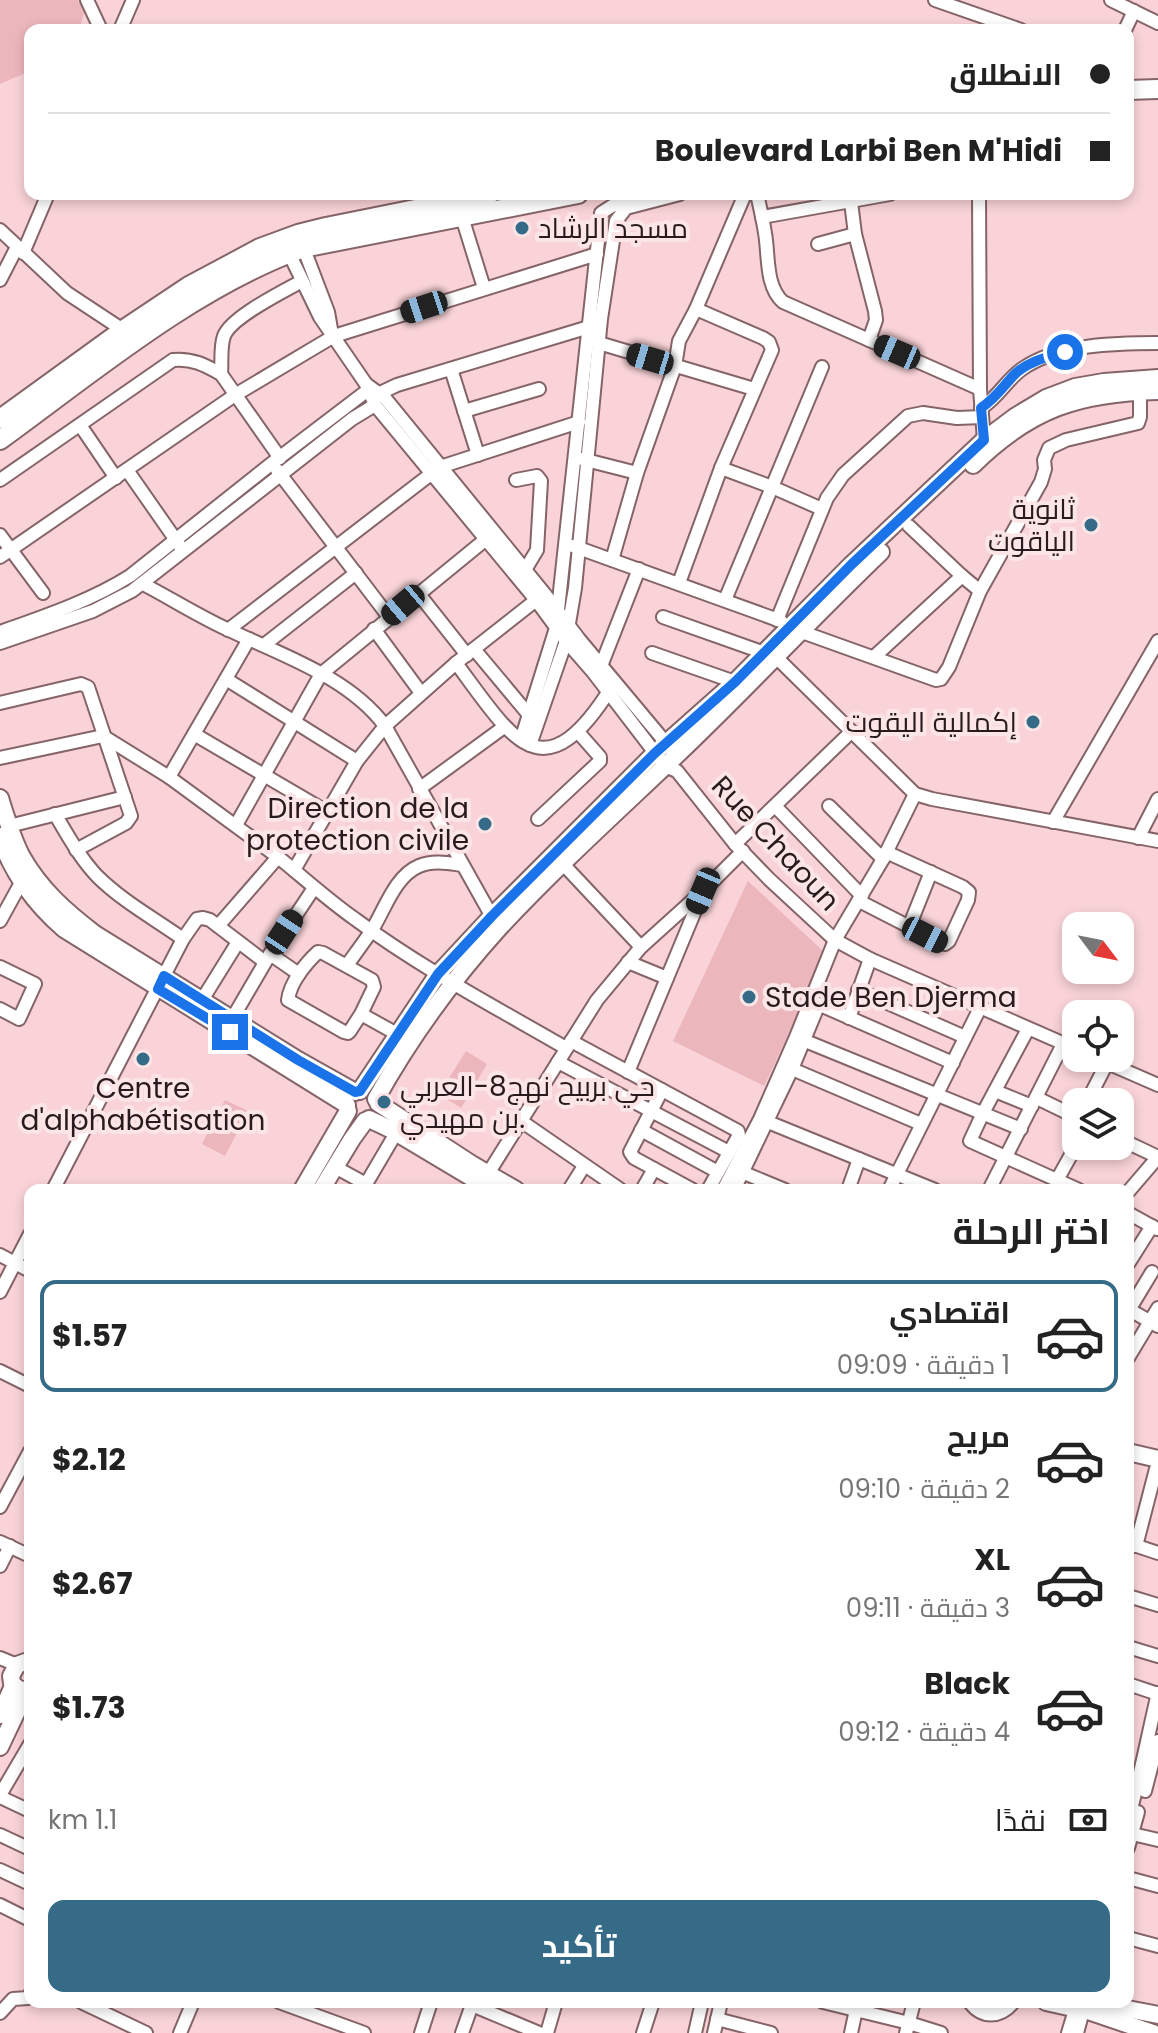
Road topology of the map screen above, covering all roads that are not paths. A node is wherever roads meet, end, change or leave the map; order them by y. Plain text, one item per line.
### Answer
1 (87, 0) edge
2 (133, 0) edge
3 (1111, 0) edge
4 (938, 1) edge
5 (1134, 11) junction
6 (1158, 23) edge
7 (98, 24) edge
8 (123, 24) edge
9 (1004, 24) edge
10 (1128, 24) edge
11 (1158, 78) edge
12 (1134, 79) edge
13 (1158, 89) edge
14 (1134, 90) edge
15 (45, 200) edge
16 (466, 200) edge
17 (548, 200) edge
18 (633, 200) edge
19 (657, 200) edge
20 (742, 200) edge
21 (758, 200) edge
22 (861, 200) edge
23 (979, 200) edge
24 (851, 202) junction
25 (462, 217) junction
26 (762, 217) junction
27 (0, 230) edge
28 (855, 234) junction
29 (293, 243) junction
30 (818, 244) dead end
31 (20, 250) junction
32 (597, 254) junction
33 (0, 280) edge
34 (302, 281) junction
35 (484, 288) junction
36 (696, 309) junction
37 (332, 334) junction
38 (128, 337) junction
39 (592, 337) junction
40 (869, 340) junction
41 (1158, 343) edge
42 (675, 366) junction
43 (822, 367) dead end
44 (451, 369) junction
45 (221, 374) junction
46 (1158, 378) edge
47 (539, 389) dead end
48 (754, 389) junction
49 (980, 389) junction
50 (1140, 391) junction
51 (1158, 391) edge
52 (372, 393) junction
53 (235, 395) junction
54 (464, 411) junction
55 (982, 413) junction
56 (0, 419) edge
57 (579, 422) junction
58 (80, 425) junction
59 (0, 440) edge
60 (984, 440) junction
61 (478, 455) junction
62 (581, 459) junction
63 (276, 461) junction
64 (721, 468) junction
65 (436, 470) junction
66 (637, 473) junction
67 (121, 474) junction
68 (280, 475) junction
69 (0, 480) edge
70 (516, 480) dead end
71 (772, 487) junction
72 (822, 509) junction
73 (909, 526) junction
74 (0, 535) edge
75 (491, 536) junction
76 (566, 543) junction
77 (180, 545) junction
78 (334, 547) junction
79 (579, 548) junction
80 (5, 554) edge
81 (612, 560) junction
82 (639, 569) junction
83 (525, 570) junction
84 (356, 573) junction
85 (962, 576) junction
86 (679, 583) junction
87 (143, 584) junction
88 (980, 591) junction
89 (43, 593) dead end
90 (418, 593) junction
91 (540, 596) junction
92 (725, 600) junction
93 (559, 613) junction
94 (389, 617) junction
95 (663, 617) dead end
96 (790, 625) junction
97 (563, 627) junction
98 (374, 629) junction
99 (228, 630) junction
100 (0, 632) edge
101 (249, 639) junction
102 (566, 641) junction
103 (1158, 641) edge
104 (0, 643) edge
105 (264, 645) junction
106 (652, 653) dead end
107 (770, 655) junction
108 (466, 656) junction
109 (875, 656) junction
110 (601, 666) junction
111 (321, 674) junction
112 (226, 679) junction
113 (615, 682) junction
114 (735, 682) junction
115 (421, 693) junction
116 (607, 694) junction
117 (0, 703) edge
118 (529, 715) junction
119 (295, 720) junction
120 (385, 726) junction
121 (504, 727) junction
122 (578, 732) junction
123 (851, 732) junction
124 (194, 734) junction
125 (103, 736) junction
126 (525, 743) junction
127 (0, 758) edge
128 (668, 758) junction
129 (357, 761) junction
130 (264, 775) junction
131 (169, 777) junction
132 (419, 789) junction
133 (915, 794) junction
134 (125, 797) junction
135 (0, 798) edge
136 (1158, 799) edge
137 (775, 806) junction
138 (829, 806) dead end
139 (327, 812) junction
140 (55, 814) junction
141 (538, 819) dead end
142 (1053, 822) junction
143 (236, 825) junction
144 (3, 838) edge
145 (1138, 838) junction
146 (1158, 841) edge
147 (739, 847) junction
148 (76, 850) junction
149 (885, 856) junction
150 (278, 857) junction
151 (563, 864) junction
152 (462, 865) junction
153 (294, 870) junction
154 (931, 872) junction
155 (22, 881) junction
156 (314, 888) junction
157 (703, 891) junction
158 (861, 899) junction
159 (0, 921) edge
160 (495, 922) junction
161 (218, 926) junction
162 (909, 927) junction
163 (371, 931) junction
164 (183, 939) junction
165 (238, 942) junction
166 (839, 942) junction
167 (641, 947) junction
168 (268, 958) junction
169 (870, 959) junction
170 (628, 962) junction
171 (347, 965) junction
172 (0, 967) edge
173 (299, 974) junction
174 (438, 974) junction
175 (667, 978) junction
176 (161, 982) junction
177 (453, 983) junction
178 (858, 990) junction
179 (202, 1000) junction
180 (818, 1004) junction
181 (980, 1008) junction
182 (0, 1009) edge
183 (361, 1014) junction
184 (849, 1018) junction
185 (232, 1019) junction
186 (1028, 1029) junction
187 (397, 1034) junction
188 (965, 1037) junction
189 (800, 1039) junction
190 (1062, 1044) edge
191 (569, 1045) junction
192 (1062, 1046) edge
193 (558, 1062) junction
194 (953, 1063) junction
195 (792, 1069) junction
196 (628, 1072) junction
197 (1128, 1072) edge
198 (1158, 1085) edge
199 (662, 1090) junction
200 (995, 1091) junction
201 (937, 1093) junction
202 (352, 1100) junction
203 (377, 1101) junction
204 (1034, 1102) junction
205 (651, 1111) junction
206 (1062, 1112) edge
207 (983, 1113) junction
208 (367, 1120) junction
209 (521, 1121) junction
210 (764, 1121) junction
211 (921, 1124) junction
212 (1021, 1129) junction
213 (641, 1130) junction
214 (396, 1133) junction
215 (1134, 1146) edge
216 (729, 1152) junction
217 (1006, 1157) junction
218 (1158, 1157) edge
219 (859, 1159) junction
220 (1068, 1160) edge
221 (584, 1166) junction
222 (335, 1167) junction
223 (654, 1169) junction
224 (718, 1172) junction
225 (744, 1173) junction
226 (897, 1174) junction
227 (1057, 1180) junction
228 (56, 1184) edge
229 (305, 1184) edge
230 (325, 1184) edge
231 (360, 1184) edge
232 (366, 1184) edge
233 (485, 1184) edge
234 (573, 1184) edge
235 (612, 1184) edge
236 (645, 1184) edge
237 (682, 1184) edge
238 (711, 1184) edge
239 (727, 1184) edge
240 (738, 1184) edge
241 (771, 1184) edge
242 (850, 1184) edge
243 (892, 1184) edge
244 (921, 1184) edge
245 (992, 1184) edge
246 (1066, 1184) edge
247 (1134, 1185) edge
248 (1134, 1216) edge
249 (1155, 1228) edge
250 (24, 1246) edge
251 (1134, 1254) edge
252 (0, 1255) edge
253 (15, 1263) junction
254 (1134, 1263) edge
255 (24, 1268) edge
256 (1155, 1274) edge
257 (0, 1292) edge
258 (1134, 1302) edge
259 (1158, 1308) edge
260 (1134, 1312) edge
261 (1154, 1324) edge
262 (1134, 1345) edge
263 (0, 1371) edge
264 (24, 1383) edge
265 (1134, 1455) edge
266 (24, 1462) edge
267 (1134, 1464) edge
268 (1157, 1466) edge
269 (0, 1507) edge
270 (1134, 1539) edge
271 (5, 1544) edge
272 (1134, 1546) edge
273 (24, 1553) edge
274 (1158, 1553) edge
275 (0, 1566) edge
276 (1134, 1598) edge
277 (1158, 1605) edge
278 (1134, 1649) edge
279 (1158, 1656) edge
280 (0, 1658) edge
281 (20, 1674) edge
282 (1134, 1686) edge
283 (1158, 1693) edge
284 (0, 1715) edge
285 (1158, 1741) edge
286 (0, 1747) edge
287 (24, 1754) edge
288 (17, 1766) junction
289 (24, 1769) edge
290 (1149, 1781) edge
291 (0, 1796) edge
292 (24, 1808) edge
293 (1134, 1809) edge
294 (1134, 1823) edge
295 (0, 1835) edge
296 (1134, 1835) edge
297 (1158, 1840) edge
298 (24, 1846) edge
299 (0, 1870) edge
300 (1134, 1880) edge
301 (24, 1881) edge
302 (1158, 1886) edge
303 (0, 1905) edge
304 (24, 1917) edge
305 (1134, 1940) edge
306 (1158, 1946) edge
307 (24, 1998) edge
308 (94, 2008) edge
309 (188, 2008) edge
310 (296, 2008) edge
311 (429, 2008) edge
312 (471, 2008) edge
313 (481, 2008) edge
314 (554, 2008) edge
315 (651, 2008) edge
316 (701, 2008) edge
317 (720, 2008) edge
318 (857, 2008) edge
319 (862, 2008) edge
320 (913, 2008) edge
321 (977, 2008) edge
322 (1006, 2008) edge
323 (1080, 2008) edge
324 (1081, 2008) edge
325 (1084, 2008) edge
326 (1091, 2008) edge
327 (0, 2013) edge
328 (1158, 2015) edge
329 (717, 2019) junction
330 (329, 2020) junction
331 (908, 2028) edge
332 (146, 2033) edge
333 (180, 2033) edge
334 (322, 2033) edge
335 (364, 2033) edge
336 (421, 2033) edge
337 (462, 2033) edge
338 (539, 2033) edge
339 (547, 2033) edge
340 (643, 2033) edge
341 (695, 2033) edge
342 (714, 2033) edge
343 (771, 2033) edge
344 (851, 2033) edge
345 (941, 2033) edge
346 (1068, 2033) edge
347 (1077, 2033) edge
348 (1153, 2033) edge

1 - 7 street
2 - 8 street
3 - 5 street
4 - 9 street
5 - 6 street
5 - 10 street
11 - 12 highway
13 - 14 highway
15 - 31 street
16 - 29 highway
17 - 25 highway
18 - 32 street
19 - 39 street
20 - 36 street
21 - 26 street
22 - 24 street
23 - 49 street
24 - 26 street
24 - 28 street
25 - 29 highway
25 - 35 street
26 - 40 street
27 - 31 street
28 - 30 street
28 - 40 street
29 - 34 street
29 - 37 street
29 - 38 highway
31 - 33 street
31 - 38 street
32 - 35 street
32 - 39 street
34 - 37 street
34 - 45 street
35 - 37 street
36 - 42 street
36 - 48 street
37 - 52 street
37 - 53 street
38 - 56 highway
38 - 59 highway
39 - 42 street
39 - 44 street
39 - 57 street
39 - 62 street
40 - 49 street
41 - 55 street
42 - 48 street
42 - 66 street
43 - 71 street
44 - 52 street
44 - 54 street
45 - 53 street
45 - 58 street
46 - 60 main road
47 - 54 street
48 - 64 street
49 - 55 street
50 - 51 main road
50 - 73 main road
50 - 88 street
52 - 63 street
52 - 65 street
52 - 68 street
53 - 63 street
53 - 67 street
54 - 61 street
55 - 60 street
55 - 72 street
57 - 61 street
57 - 62 street
58 - 67 street
58 - 69 street
60 - 96 main road
61 - 65 street
62 - 66 street
62 - 76 street
62 - 79 street
63 - 68 street
63 - 77 street
64 - 71 street
64 - 86 street
65 - 75 street
65 - 78 street
66 - 81 street
67 - 77 street
67 - 80 street
68 - 77 street
68 - 78 street
70 - 83 street
71 - 72 street
71 - 92 street
72 - 96 street
73 - 85 street
73 - 96 main road
74 - 80 street
75 - 83 street
75 - 90 street
75 - 91 street
76 - 79 street
76 - 93 street
77 - 87 street
77 - 100 street
78 - 84 street
78 - 99 street
79 - 81 street
79 - 97 street
80 - 89 street
81 - 82 street
82 - 86 street
82 - 110 street
83 - 91 street
84 - 94 street
84 - 105 street
85 - 88 street
85 - 109 street
86 - 92 street
87 - 99 street
87 - 104 street
88 - 109 street
90 - 94 street
90 - 108 street
91 - 93 street
91 - 97 street
91 - 108 street
92 - 96 street
93 - 97 street
94 - 98 street
95 - 107 street
96 - 107 main road
96 - 109 street
97 - 102 street
97 - 110 street
97 - 118 street
98 - 111 street
98 - 115 street
99 - 101 street
101 - 105 street
101 - 112 street
102 - 116 street
102 - 126 street
103 - 142 street
105 - 111 street
106 - 114 street
107 - 114 main road
107 - 123 street
107 - 128 main road
108 - 115 street
108 - 118 street
108 - 121 street
110 - 113 street
111 - 119 street
111 - 120 street
112 - 119 street
112 - 124 street
113 - 116 street
113 - 128 street
114 - 128 main road
115 - 120 street
116 - 122 street
116 - 128 street
117 - 125 street
118 - 126 street
119 - 129 street
119 - 130 street
120 - 129 street
120 - 132 street
121 - 126 street
121 - 132 street
122 - 126 street
122 - 141 street
123 - 133 street
123 - 137 street
124 - 130 street
124 - 131 street
125 - 127 street
125 - 131 street
125 - 134 street
128 - 147 street, Rue Chaoun
128 - 151 main road
128 - 160 main road
129 - 139 street
130 - 139 street
130 - 143 street
131 - 143 street
132 - 152 street
133 - 142 street
133 - 149 street
134 - 140 street
134 - 148 street
135 - 144 main road
136 - 145 street
137 - 147 street
137 - 158 street
138 - 149 street
139 - 153 street
140 - 144 street
140 - 148 street
142 - 145 street
143 - 150 street
144 - 155 main road
144 - 176 main road
145 - 146 street
147 - 157 street
147 - 166 street, Rue Chaoun
148 - 164 street
149 - 154 street
149 - 158 street
150 - 153 street
150 - 161 street
151 - 160 main road
151 - 167 street
152 - 160 street
152 - 163 street
153 - 156 street
154 - 162 street
154 - 162 street
155 - 159 street
155 - 176 main road
156 - 163 street
156 - 168 street
157 - 167 street
157 - 175 street
158 - 162 street
158 - 166 street
160 - 174 main road
160 - 177 main road
161 - 164 street
161 - 165 street
163 - 171 street
163 - 174 street
164 - 176 street
165 - 168 street
165 - 179 street
166 - 169 street, Rue Chaoun
166 - 180 street
166 - 189 street
167 - 170 street
168 - 173 street
168 - 185 street
169 - 178 street
169 - 181 street, Rue Chaoun
170 - 175 street
170 - 191 street
171 - 173 street
171 - 183 street
172 - 182 street
173 - 183 street
174 - 177 street
174 - 187 main road
175 - 196 street
176 - 179 main road
176 - 202 main road
176 - 228 street
177 - 191 street
177 - 203 main road
178 - 184 street
178 - 188 street
179 - 185 main road
180 - 184 street
180 - 189 street
181 - 186 street, Rue Chaoun
181 - 188 street
183 - 187 street
184 - 194 street
185 - 202 main road
186 - 190 street, Rue Chaoun
186 - 200 street
187 - 202 main road
188 - 194 street
189 - 195 street
189 - 201 street
189 - 210 street
191 - 193 street
191 - 196 street
192 - 204 street
193 - 205 street
193 - 209 street
194 - 201 street
195 - 210 street
195 - 211 street
196 - 199 street
197 - 198 street
199 - 205 street
199 - 216 street
200 - 204 street
200 - 207 street
201 - 207 street
201 - 211 street
202 - 203 main road
202 - 208 main road
202 - 229 main road
203 - 208 main road
203 - 233 main road
204 - 206 street
204 - 212 street
205 - 213 street
205 - 216 street
207 - 212 street
207 - 217 street
208 - 214 main road
208 - 222 main road
209 - 221 street
209 - 233 street
210 - 219 street
210 - 225 street
210 - 239 street
211 - 226 street
212 - 217 street
213 - 223 street
213 - 224 street
214 - 232 street
214 - 233 main road
215 - 218 street
216 - 224 street
217 - 227 street
217 - 245 street
218 - 247 street
219 - 226 street
219 - 242 street
220 - 227 street
221 - 234 street
221 - 235 street
222 - 230 main road
222 - 231 street
223 - 236 street
223 - 237 street
224 - 238 street
225 - 240 street
225 - 241 street
226 - 243 street
226 - 244 street
227 - 246 street
248 - 249 street
249 - 251 street
250 - 253 street
252 - 253 street
253 - 255 street
253 - 257 street
254 - 256 street
256 - 258 street
259 - 261 street
260 - 261 street
261 - 262 street
263 - 264 street
265 - 268 main road
266 - 269 street
267 - 268 main road
268 - 270 street
271 - 273 street
271 - 275 street
272 - 274 street
276 - 277 street
278 - 279 street
280 - 281 street
281 - 284 main road
281 - 286 main road
282 - 283 street
283 - 290 street
285 - 290 street
287 - 288 street
288 - 289 street
288 - 291 street
290 - 293 street
290 - 294 street
291 - 292 street
295 - 298 street
296 - 297 street
299 - 301 street
300 - 302 street
303 - 304 street
305 - 306 street
307 - 327 street
308 - 332 street
309 - 333 street
310 - 330 street
311 - 336 street
312 - 337 street
313 - 338 street
314 - 339 street
315 - 340 street
316 - 341 street
317 - 329 street
318 - 344 street
319 - 331 street
320 - 331 street
321 - 322 main road
323 - 346 street
324 - 347 street
325 - 348 main road
326 - 328 main road
329 - 342 street
329 - 343 street
330 - 334 street
330 - 335 street
331 - 345 street

